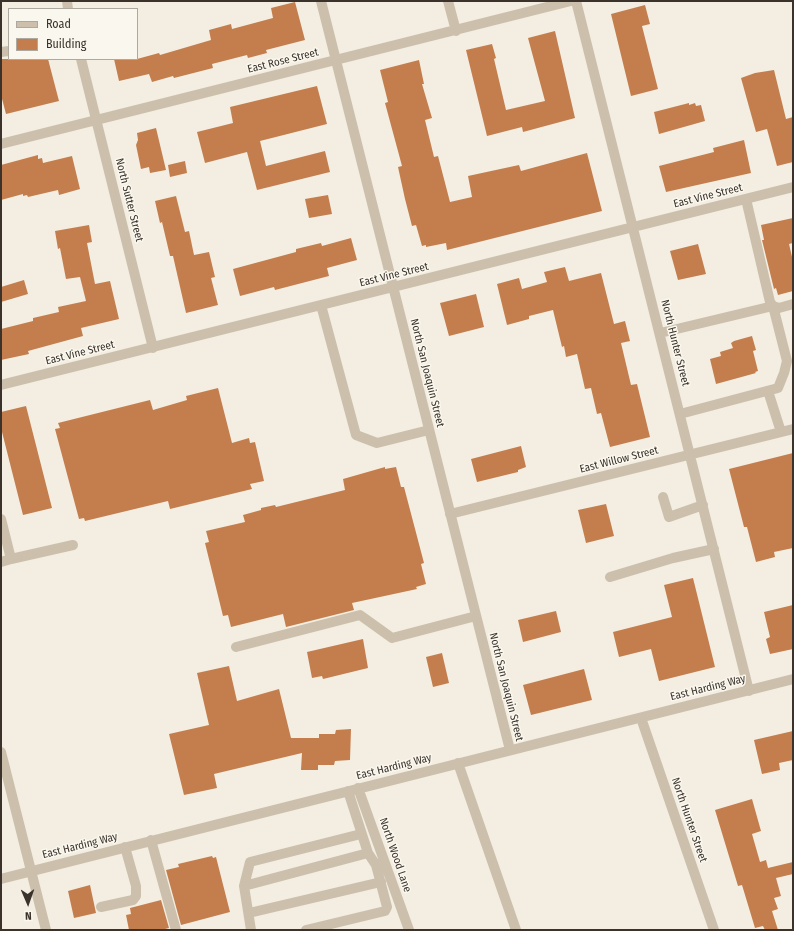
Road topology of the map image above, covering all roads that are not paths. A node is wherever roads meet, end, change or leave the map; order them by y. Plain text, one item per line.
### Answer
1 (321, 1) edge
2 (448, 1) edge
3 (571, 1) edge
4 (576, 1) edge
5 (456, 31) junction
6 (81, 60) edge
7 (336, 60) junction
8 (96, 120) junction
9 (1, 144) edge
10 (793, 187) edge
11 (746, 199) junction
12 (634, 227) junction
13 (393, 287) junction
14 (793, 304) edge
15 (321, 305) junction
16 (773, 306) junction
17 (660, 333) junction
18 (153, 348) junction
19 (1, 385) edge
20 (768, 391) junction
21 (680, 414) junction
22 (793, 429) edge
23 (429, 430) junction
24 (780, 432) junction
25 (690, 454) junction
26 (663, 497) dead end
27 (703, 505) junction
28 (450, 514) junction
29 (1, 519) edge
30 (73, 545) dead end
31 (714, 549) junction
32 (6, 560) edge
33 (610, 577) dead end
34 (476, 616) junction
35 (236, 647) dead end
36 (793, 679) edge
37 (749, 690) junction
38 (641, 718) junction
39 (510, 750) junction
40 (1, 752) edge
41 (458, 763) junction
42 (358, 788) junction
43 (348, 791) junction
44 (361, 834) junction
45 (151, 840) junction
46 (126, 847) junction
47 (368, 853) junction
48 (31, 871) junction
49 (1, 879) edge
50 (381, 882) junction
51 (244, 886) junction
52 (101, 907) dead end
53 (249, 913) junction
54 (46, 930) edge
55 (176, 930) edge
56 (251, 930) edge
57 (306, 930) edge
58 (409, 930) edge
59 (516, 930) edge
60 (714, 930) edge

1 - 7 street, North San Joaquin Street
2 - 5 street
3 - 5 street, East Rose Street
4 - 12 street, North Hunter Street
5 - 7 street, East Rose Street
6 - 8 street, North Sutter Street
7 - 8 street, East Rose Street
7 - 13 street, North San Joaquin Street
8 - 9 street, East Rose Street
8 - 18 street, North Sutter Street
10 - 11 street, East Vine Street
11 - 12 street, East Vine Street
11 - 16 street
12 - 13 street, East Vine Street
12 - 17 street, North Hunter Street
13 - 15 street, East Vine Street
13 - 23 street, North San Joaquin Street
14 - 16 street
15 - 18 street, East Vine Street
15 - 23 street
16 - 17 street
16 - 20 street
17 - 21 street, North Hunter Street
18 - 19 street, East Vine Street
20 - 21 street
20 - 24 street
21 - 25 street, North Hunter Street
22 - 24 street, East Willow Street
23 - 28 street, North San Joaquin Street
24 - 25 street, East Willow Street
25 - 27 street, North Hunter Street
25 - 28 street, East Willow Street
26 - 27 street
27 - 31 street, North Hunter Street
28 - 34 street, North San Joaquin Street
29 - 32 street
30 - 32 street
31 - 33 street
31 - 37 street, North Hunter Street
34 - 35 street
34 - 39 street, North San Joaquin Street
36 - 37 street, East Harding Way
37 - 38 street, East Harding Way
38 - 39 street, East Harding Way
38 - 60 street, North Hunter Street
39 - 41 street, East Harding Way
40 - 48 street
41 - 42 street, East Harding Way
41 - 59 street
42 - 43 street, East Harding Way
42 - 58 street, North Wood Lane
43 - 44 street
43 - 45 street, East Harding Way
44 - 47 street
44 - 51 street
45 - 46 street, East Harding Way
45 - 55 street
46 - 48 street, East Harding Way
46 - 52 street
47 - 50 street
47 - 51 street
48 - 49 street, East Harding Way
48 - 54 street
50 - 53 street
50 - 57 street
51 - 53 street
53 - 56 street

